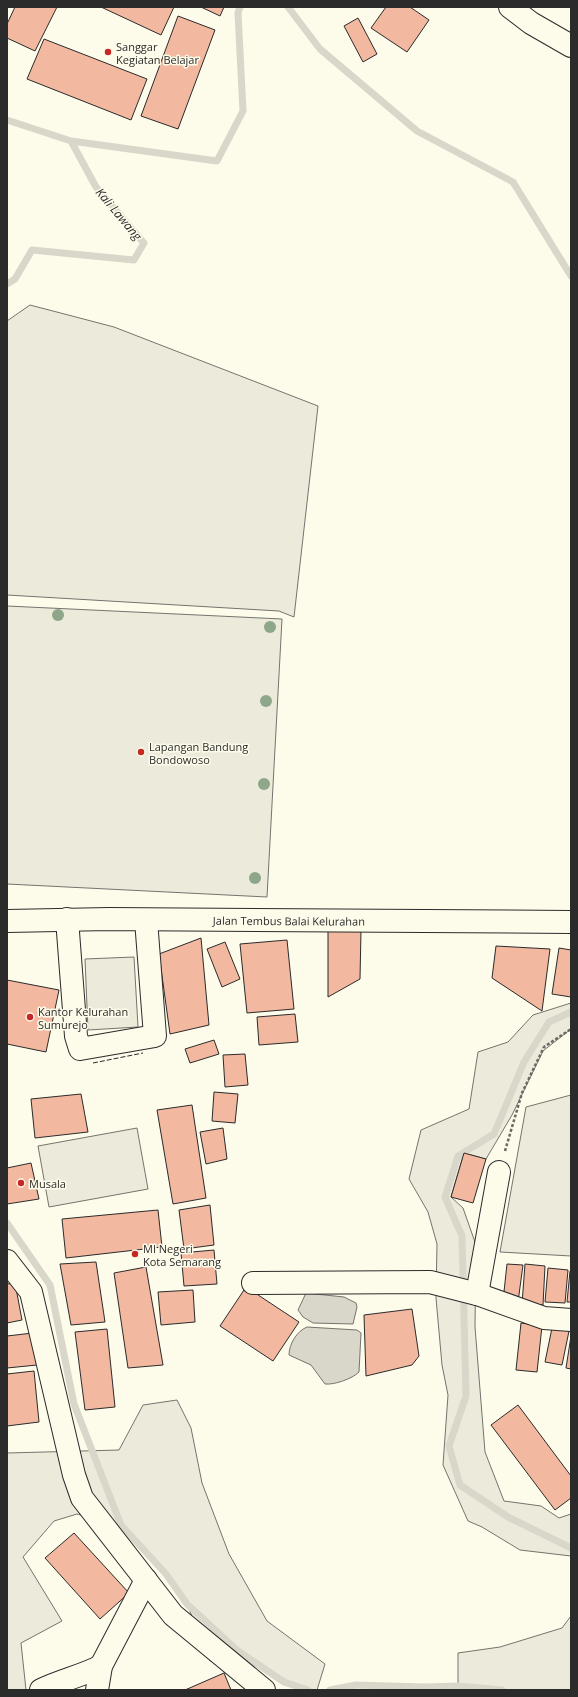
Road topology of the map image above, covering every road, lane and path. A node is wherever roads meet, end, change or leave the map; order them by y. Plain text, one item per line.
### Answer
1 (510, 7) edge
2 (571, 46) edge
3 (67, 919) junction
4 (146, 920) junction
5 (7, 921) edge
6 (571, 922) edge
7 (571, 1029) edge
8 (499, 1172) joint
9 (7, 1261) edge
10 (253, 1283) dead end
11 (477, 1294) junction
12 (571, 1320) edge
13 (146, 1580) junction
14 (101, 1666) junction
15 (41, 1690) edge
16 (97, 1690) edge
17 (264, 1690) edge

1 - 2 street
3 - 4 street, Jalan Tembus Balai Kelurahan
3 - 4 street
3 - 5 street, Jalan Tembus Balai Kelurahan
4 - 6 street, Jalan Tembus Balai Kelurahan
7 - 8 path
8 - 11 street
9 - 13 street
10 - 11 street
11 - 12 street
13 - 14 street
13 - 17 street
14 - 15 street
14 - 16 street

